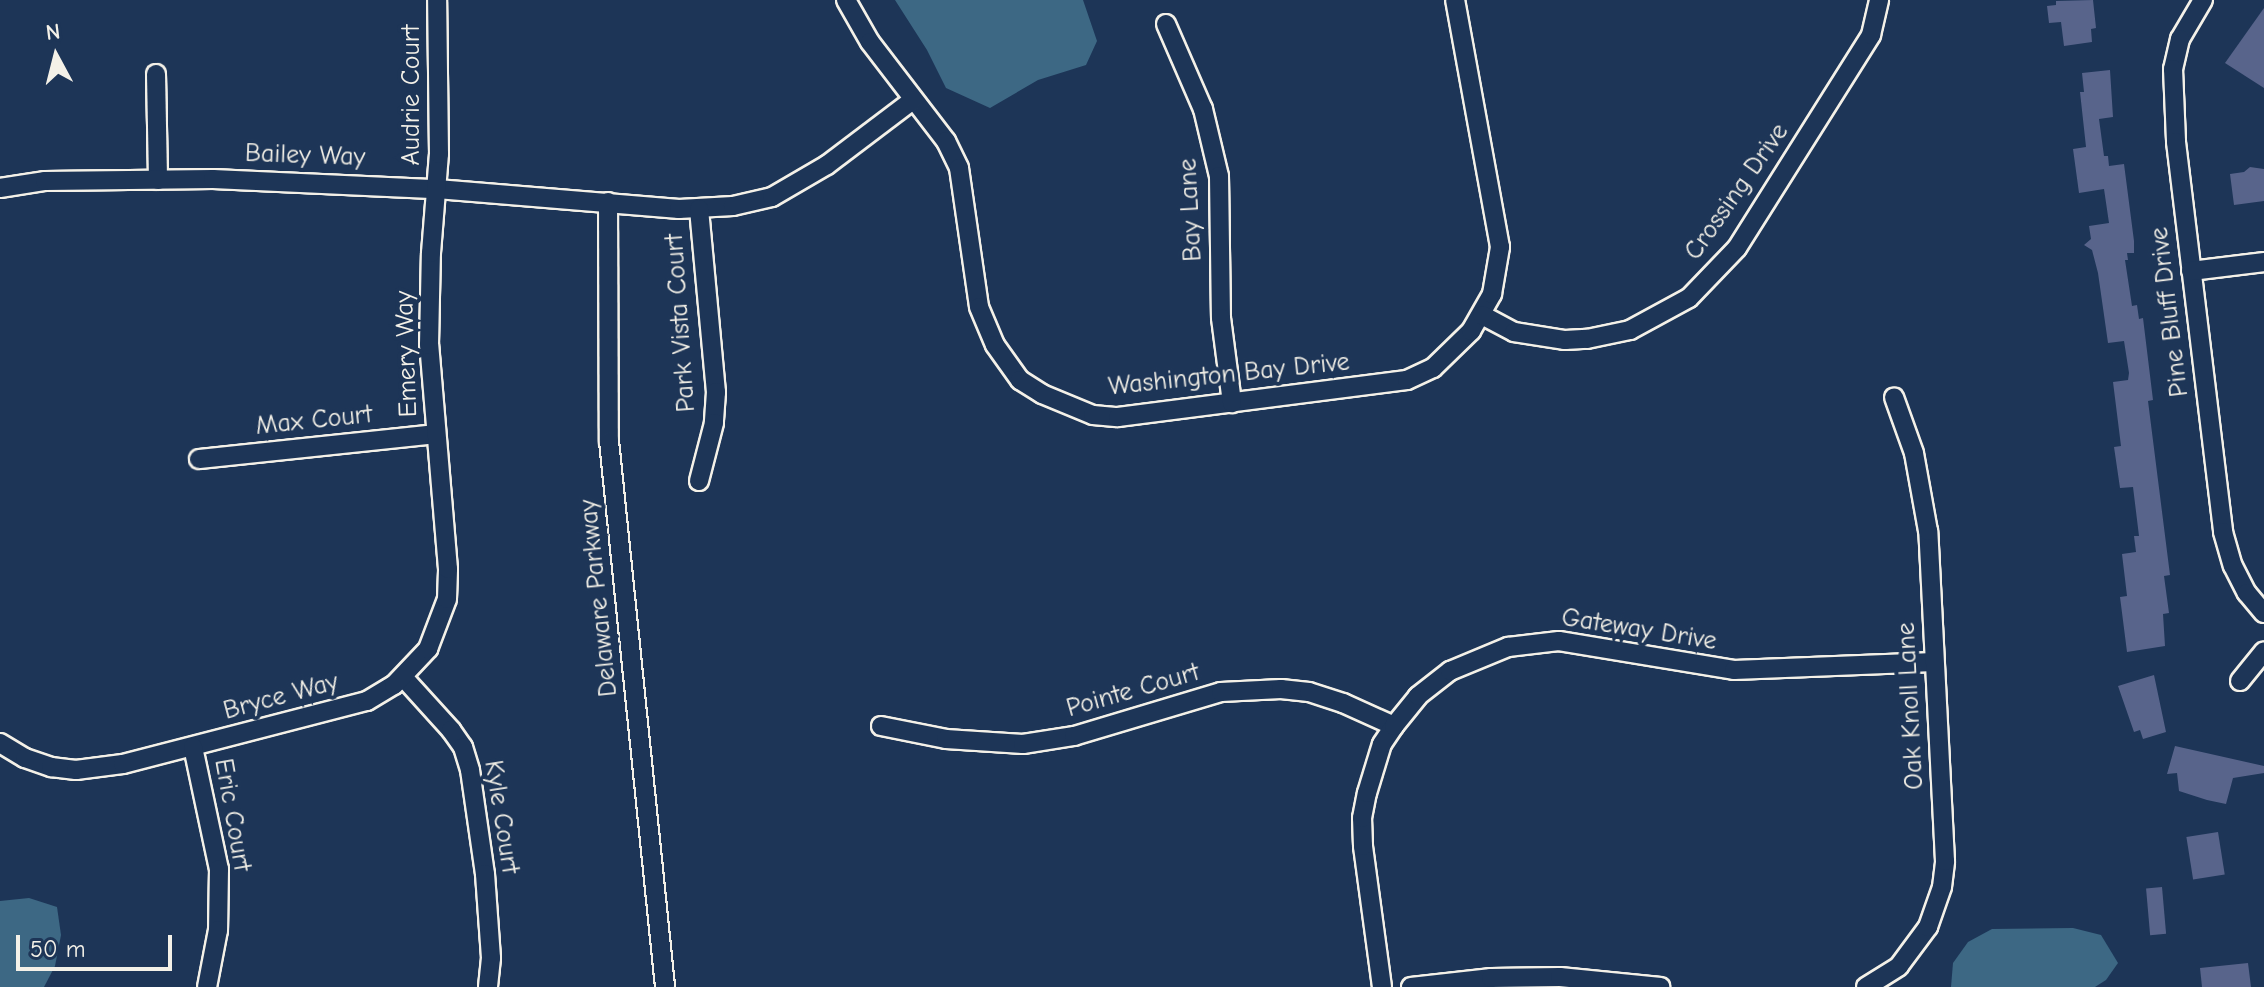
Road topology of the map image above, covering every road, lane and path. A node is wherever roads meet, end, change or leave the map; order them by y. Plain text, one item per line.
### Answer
1 (437, 0) edge
2 (846, 0) edge
3 (1455, 0) edge
4 (1879, 0) edge
5 (2202, 0) edge
6 (1166, 24) dead end
7 (156, 74) dead end
8 (913, 100) junction
9 (158, 180) junction
10 (0, 188) edge
11 (437, 189) junction
12 (608, 202) junction
13 (699, 209) junction
14 (2264, 262) edge
15 (2191, 271) junction
16 (1482, 315) junction
17 (1894, 397) dead end
18 (1232, 403) junction
19 (435, 434) junction
20 (199, 459) dead end
21 (699, 481) dead end
22 (444, 516) joint
23 (2264, 613) edge
24 (2264, 651) edge
25 (1934, 662) junction
26 (403, 677) junction
27 (2240, 681) dead end
28 (881, 726) dead end
29 (1394, 726) junction
30 (0, 743) edge
31 (193, 747) junction
32 (207, 987) edge
33 (488, 987) edge
34 (665, 987) edge
35 (1382, 987) edge
36 (1411, 987) edge
37 (1661, 987) edge
38 (1866, 987) edge

1 - 11 street, Audrie Court
2 - 8 street, Washington Bay Drive
3 - 16 street, Washington Bay Drive
4 - 16 street, Crossing Drive
5 - 15 street, Pine Bluff Drive
6 - 18 street, Bay Lane
7 - 9 street
8 - 13 street, Bailey Way
8 - 18 street, Washington Bay Drive
9 - 10 street, Bailey Way
9 - 11 street, Bailey Way
11 - 12 street, Bailey Way
11 - 19 street, Emery Way
12 - 13 street, Bailey Way
12 - 34 street, Delaware Parkway
13 - 21 street, Park Vista Court
14 - 15 street
15 - 23 street, Pine Bluff Drive
16 - 18 street, Washington Bay Drive
17 - 25 street, Oak Knoll Lane
19 - 20 street, Max Court
19 - 22 street, Emery Way
22 - 26 street, Bryce Way
24 - 27 street
25 - 29 street, Gateway Drive
25 - 38 street, Oak Knoll Lane
26 - 31 street, Bryce Way
26 - 33 street, Kyle Court
28 - 29 street, Pointe Court
29 - 35 street, Gateway Drive
30 - 31 street, Bryce Way
31 - 32 street, Eric Court
36 - 37 street

